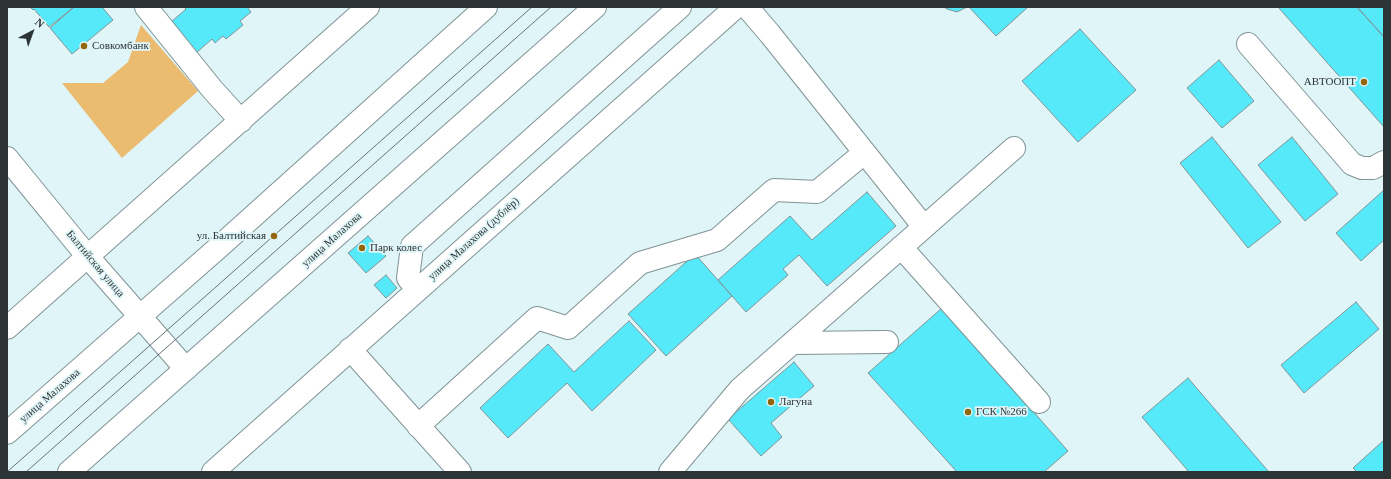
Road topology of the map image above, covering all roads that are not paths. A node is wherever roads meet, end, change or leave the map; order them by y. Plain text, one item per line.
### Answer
1 (146, 7) edge
2 (368, 7) edge
3 (486, 7) edge
4 (595, 7) edge
5 (680, 7) edge
6 (736, 7) edge
7 (746, 7) edge
8 (1248, 44) dead end
9 (241, 121) junction
10 (1014, 148) dead end
11 (864, 153) junction
12 (7, 158) edge
13 (1384, 162) edge
14 (924, 227) junction
15 (901, 247) junction
16 (88, 257) junction
17 (417, 290) junction
18 (139, 316) junction
19 (7, 328) edge
20 (887, 342) dead end
21 (793, 343) junction
22 (350, 349) junction
23 (186, 369) junction
24 (1039, 402) dead end
25 (418, 426) junction
26 (7, 433) edge
27 (69, 472) edge
28 (213, 472) edge
29 (460, 472) edge
30 (670, 472) edge

1 - 9 main road
2 - 9 main road
3 - 18 main road, улица Малахова
4 - 23 main road, улица Малахова
5 - 17 main road
6 - 17 main road, улица Малахова (дублёр)
7 - 11 main road
8 - 13 main road
9 - 16 main road
10 - 14 main road
11 - 14 main road
11 - 25 main road
12 - 16 main road, Балтийская улица
14 - 15 main road
15 - 21 main road
15 - 24 main road
16 - 18 main road, Балтийская улица
16 - 19 main road
17 - 22 main road, улица Малахова (дублёр)
18 - 23 main road, Балтийская улица
18 - 26 main road, улица Малахова
20 - 21 main road
21 - 30 main road
22 - 25 main road
22 - 28 main road, улица Малахова (дублёр)
23 - 27 main road, улица Малахова
25 - 29 main road

